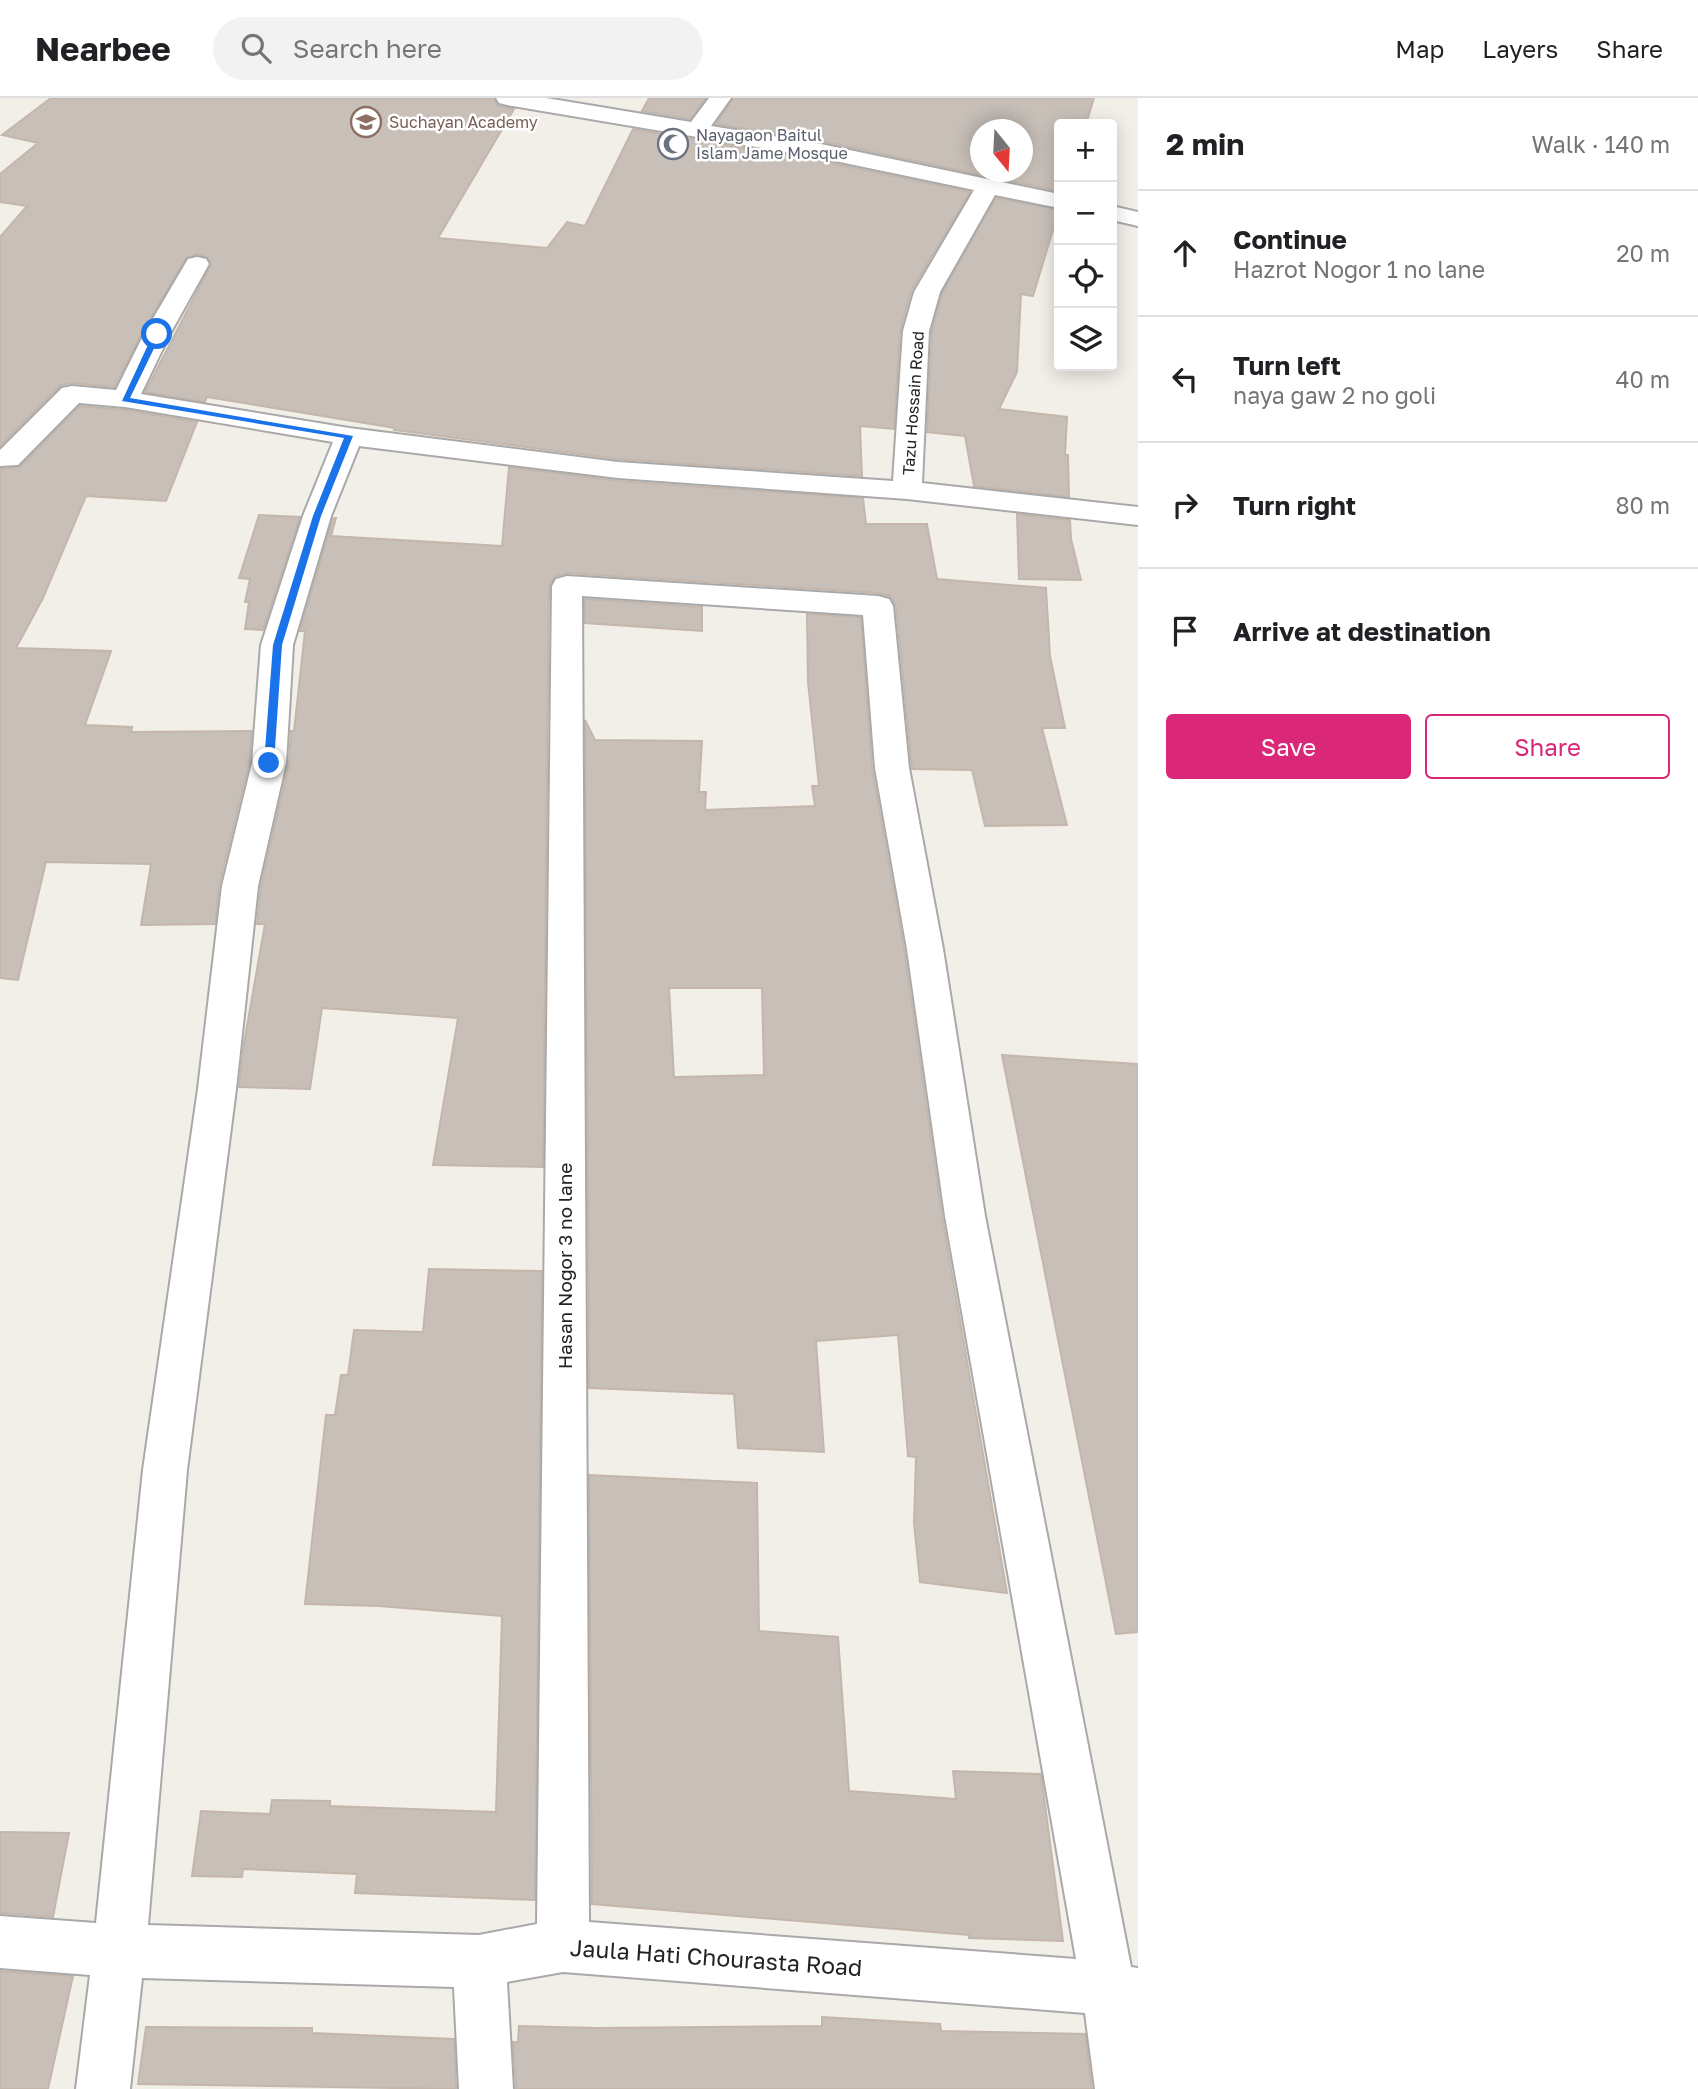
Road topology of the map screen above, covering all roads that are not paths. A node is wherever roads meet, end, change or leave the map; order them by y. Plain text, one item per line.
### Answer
1 (507, 98) edge
2 (720, 98) edge
3 (698, 128) junction
4 (989, 185) junction
5 (1054, 200) edge
6 (1117, 214) edge
7 (1138, 219) edge
8 (197, 264) dead end
9 (125, 400) junction
10 (349, 436) junction
11 (0, 458) edge
12 (907, 489) junction
13 (1138, 516) edge
14 (0, 1942) edge
15 (563, 1946) junction
16 (119, 1951) junction
17 (479, 1961) junction
18 (1123, 1992) edge
19 (103, 2089) edge
20 (486, 2089) edge
21 (1122, 2089) edge

1 - 3 street
2 - 3 street
3 - 4 street
4 - 5 street
4 - 12 street, Tazu Hossain Road
6 - 7 street
8 - 9 street
9 - 10 street
9 - 11 street
10 - 12 street
10 - 16 street
12 - 13 street, Tazu Hossain Road
14 - 16 street, Jaula Hati Chourasta Road
15 - 17 street, Jaula Hati Chourasta Road
15 - 18 street, Jaula Hati Chourasta Road
15 - 18 street, Hasan Nogor 3 no lane
16 - 17 street, Jaula Hati Chourasta Road
16 - 19 street
17 - 20 street
18 - 21 street

